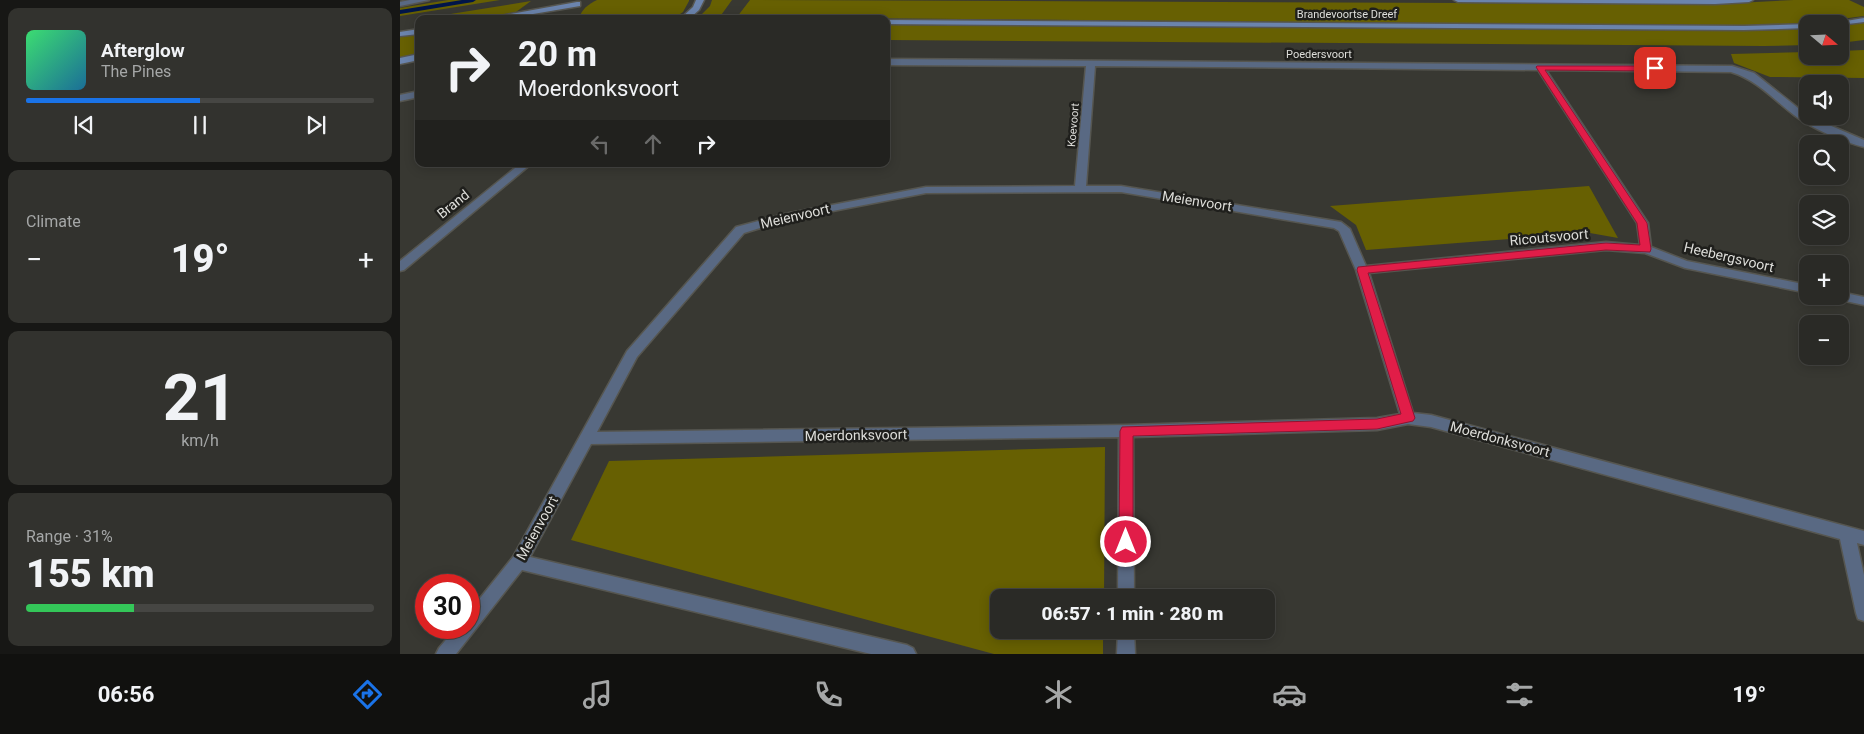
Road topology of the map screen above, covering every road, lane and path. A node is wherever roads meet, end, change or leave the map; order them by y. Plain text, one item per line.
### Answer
1 (425, 0) edge
2 (700, 0) edge
3 (1458, 0) edge
4 (1749, 0) edge
5 (413, 1) edge
6 (580, 2) edge
7 (400, 4) edge
8 (567, 14) dead end
9 (510, 15) edge
10 (689, 15) edge
11 (1864, 20) edge
12 (890, 22) edge
13 (1849, 22) edge
14 (1799, 26) edge
15 (415, 32) edge
16 (400, 34) edge
17 (415, 58) edge
18 (400, 60) edge
19 (890, 62) edge
20 (1091, 64) junction
21 (1540, 67) junction
22 (415, 95) edge
23 (400, 98) edge
24 (1864, 144) edge
25 (522, 167) edge
26 (1080, 189) junction
27 (1646, 249) junction
28 (400, 267) edge
29 (1362, 270) junction
30 (1799, 288) edge
31 (1849, 298) edge
32 (1864, 301) edge
33 (1408, 418) junction
34 (1126, 431) junction
35 (586, 438) junction
36 (1847, 533) junction
37 (1864, 538) edge
38 (519, 562) junction
39 (1126, 589) edge
40 (480, 611) edge
41 (1864, 613) edge
42 (457, 639) edge
43 (1126, 639) edge
44 (445, 654) edge
45 (907, 654) edge
46 (1126, 654) edge

1 - 5 street
2 - 10 main road
3 - 4 main road
5 - 7 street
6 - 8 main road
6 - 9 main road
11 - 13 main road
12 - 14 main road, Brandevoortse Dreef
15 - 16 main road
17 - 18 main road
19 - 20 street, Poedersvoort
20 - 21 street, Poedersvoort
20 - 26 street, Koevoort
21 - 24 street, Poedersvoort
21 - 27 street
22 - 23 street
25 - 28 street, Brand
26 - 29 street, Meienvoort
26 - 35 street, Meienvoort
27 - 29 street, Ricoutsvoort
27 - 30 street, Heebergsvoort
29 - 33 street
31 - 32 street
33 - 34 street, Moerdonksvoort
33 - 36 street, Moerdonksvoort
34 - 35 street, Moerdonksvoort
34 - 39 street
35 - 38 street, Meienvoort
36 - 37 street, Moerdonksvoort
36 - 41 street
38 - 40 street, Meienvoort
38 - 45 street
42 - 44 street, Meienvoort
43 - 46 street

